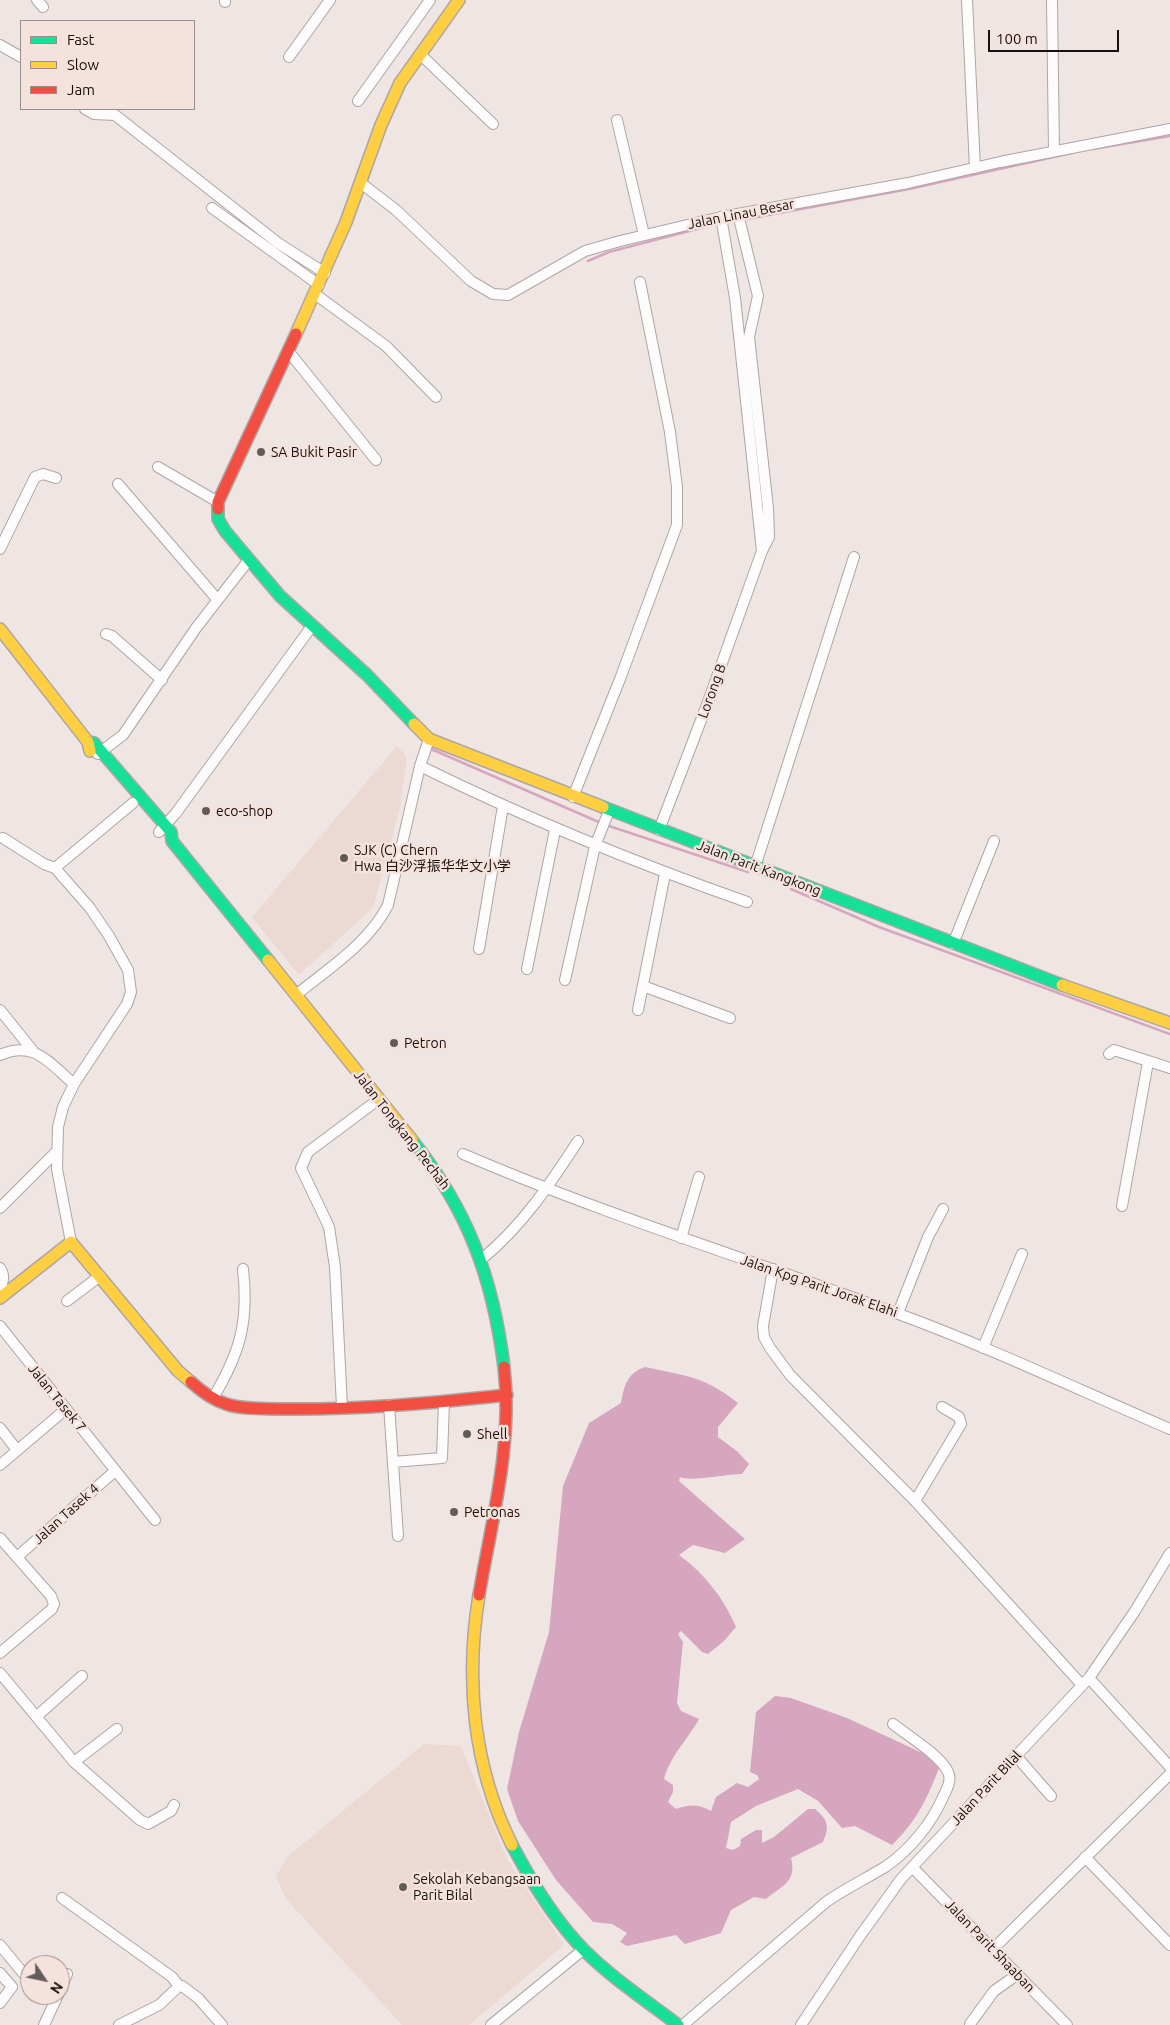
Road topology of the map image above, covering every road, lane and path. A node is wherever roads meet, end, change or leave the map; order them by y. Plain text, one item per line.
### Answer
1 (330, 0) edge
2 (430, 0) edge
3 (459, 0) edge
4 (967, 0) edge
5 (1052, 0) edge
6 (0, 45) edge
7 (420, 54) junction
8 (17, 55) edge
9 (289, 57) dead end
10 (358, 101) dead end
11 (87, 110) edge
12 (617, 120) dead end
13 (493, 124) dead end
14 (1170, 129) edge
15 (1054, 151) junction
16 (975, 168) junction
17 (360, 183) junction
18 (212, 208) dead end
19 (721, 220) junction
20 (740, 220) junction
21 (644, 235) junction
22 (325, 272) junction
23 (640, 282) dead end
24 (317, 289) junction
25 (289, 352) junction
26 (436, 397) dead end
27 (376, 460) dead end
28 (158, 467) dead end
29 (56, 478) dead end
30 (118, 484) dead end
31 (218, 502) junction
32 (764, 509) junction
33 (0, 549) edge
34 (854, 557) dead end
35 (248, 561) junction
36 (217, 599) junction
37 (312, 626) junction
38 (1, 633) edge
39 (106, 634) dead end
40 (162, 680) junction
41 (429, 740) junction
42 (98, 754) junction
43 (420, 766) junction
44 (573, 797) junction
45 (133, 802) junction
46 (503, 806) junction
47 (607, 815) junction
48 (162, 829) junction
49 (555, 830) junction
50 (659, 830) junction
51 (3, 838) dead end
52 (994, 841) dead end
53 (595, 846) junction
54 (755, 867) junction
55 (55, 868) junction
56 (666, 874) junction
57 (747, 902) dead end
58 (953, 944) junction
59 (479, 949) dead end
60 (527, 970) dead end
61 (565, 980) dead end
62 (643, 986) junction
63 (296, 995) junction
64 (0, 1010) edge
65 (638, 1010) dead end
66 (730, 1018) dead end
67 (1170, 1023) edge
68 (33, 1050) junction
69 (1110, 1054) dead end
70 (0, 1055) edge
71 (1148, 1062) junction
72 (1170, 1068) edge
73 (74, 1084) junction
74 (379, 1098) junction
75 (578, 1141) dead end
76 (56, 1152) junction
77 (463, 1154) dead end
78 (699, 1177) dead end
79 (546, 1190) junction
80 (1122, 1206) dead end
81 (0, 1208) edge
82 (943, 1208) dead end
83 (681, 1238) junction
84 (71, 1242) junction
85 (1022, 1254) dead end
86 (483, 1258) junction
87 (0, 1268) edge
88 (243, 1269) dead end
89 (773, 1269) junction
90 (100, 1276) junction
91 (0, 1290) edge
92 (0, 1298) edge
93 (67, 1301) dead end
94 (899, 1309) junction
95 (1, 1332) edge
96 (985, 1343) junction
97 (507, 1395) junction
98 (213, 1398) junction
99 (444, 1402) junction
100 (389, 1405) junction
101 (342, 1407) junction
102 (942, 1407) dead end
103 (66, 1409) junction
104 (0, 1428) edge
105 (1170, 1429) edge
106 (17, 1450) junction
107 (393, 1462) junction
108 (0, 1465) edge
109 (115, 1470) junction
110 (915, 1501) junction
111 (155, 1520) dead end
112 (398, 1536) dead end
113 (0, 1538) edge
114 (1170, 1553) edge
115 (18, 1557) junction
116 (0, 1653) edge
117 (0, 1673) edge
118 (82, 1676) dead end
119 (1086, 1682) junction
120 (37, 1716) junction
121 (893, 1724) dead end
122 (117, 1729) dead end
123 (1016, 1756) junction
124 (74, 1762) junction
125 (1170, 1768) edge
126 (1170, 1774) edge
127 (1052, 1796) dead end
128 (174, 1805) dead end
129 (1085, 1858) junction
130 (912, 1866) junction
131 (62, 1898) dead end
132 (0, 1945) edge
133 (1170, 1945) edge
134 (584, 1949) junction
135 (993, 1949) junction
136 (20, 1969) edge
137 (0, 1973) edge
138 (1014, 1976) junction
139 (179, 1986) junction
140 (0, 2003) edge
141 (53, 2005) edge
142 (970, 2024) dead end
143 (44, 2025) edge
144 (119, 2025) edge
145 (222, 2025) edge
146 (491, 2025) edge
147 (678, 2025) edge
148 (682, 2025) edge
149 (801, 2025) edge
150 (1067, 2025) edge

1 - 9 street
2 - 10 street
3 - 7 street
4 - 16 street
5 - 15 street
6 - 8 street
7 - 13 street
7 - 17 street
11 - 22 street
12 - 21 street
14 - 15 street, Jalan Linau Besar
15 - 16 street, Jalan Linau Besar
16 - 20 street, Jalan Linau Besar
17 - 21 street, Jalan Linau Besar
17 - 22 street
18 - 24 street
19 - 20 street, Jalan Linau Besar
19 - 21 street, Jalan Linau Besar
19 - 32 street
20 - 32 street
22 - 24 street
23 - 44 street
24 - 25 street
24 - 26 street
25 - 27 street
25 - 31 street
28 - 31 street
29 - 33 street
30 - 36 street
31 - 35 street
32 - 50 street, Lorong B
34 - 54 street
35 - 36 street
35 - 37 street
36 - 40 street
37 - 41 street
37 - 48 street
38 - 42 street, Jalan Tongkang Pechah
39 - 40 street
40 - 42 street
41 - 43 street
41 - 44 street, Jalan Parit Kangkong
42 - 45 street, Jalan Tongkang Pechah
42 - 48 street, Jalan Tongkang Pechah
43 - 46 street
43 - 63 street
44 - 47 street, Jalan Parit Kangkong
45 - 48 street, Jalan Tongkang Pechah
45 - 55 street
46 - 49 street
46 - 59 street
47 - 50 street, Jalan Parit Kangkong
47 - 53 street
48 - 63 street, Jalan Tongkang Pechah
49 - 53 street
49 - 60 street
50 - 54 street, Jalan Parit Kangkong
51 - 55 street
52 - 58 street
53 - 56 street
53 - 61 street
54 - 58 street, Jalan Parit Kangkong
55 - 73 street
56 - 57 street
56 - 62 street
58 - 67 street, Jalan Parit Kangkong
62 - 65 street
62 - 66 street
63 - 74 street, Jalan Tongkang Pechah
64 - 68 street
68 - 70 street
68 - 73 street
69 - 71 street
71 - 72 street
71 - 80 street
73 - 76 street
74 - 86 street, Jalan Tongkang Pechah
74 - 101 street
75 - 79 street
76 - 81 street
76 - 84 street
77 - 79 street, Jalan Kpg Parit Jorak Elahi
78 - 83 street
79 - 83 street, Jalan Kpg Parit Jorak Elahi
79 - 86 street
82 - 94 street
83 - 89 street, Jalan Kpg Parit Jorak Elahi
84 - 90 street
84 - 92 street
85 - 96 street
86 - 97 street, Jalan Tongkang Pechah
87 - 91 street
88 - 98 street
89 - 94 street, Jalan Kpg Parit Jorak Elahi
89 - 110 street
90 - 93 street
90 - 98 street
94 - 96 street, Jalan Kpg Parit Jorak Elahi
95 - 103 street, Jalan Tasek 7
96 - 105 street, Jalan Kpg Parit Jorak Elahi
97 - 99 street
97 - 134 street, Jalan Tongkang Pechah
98 - 101 street
99 - 100 street
99 - 107 street
100 - 101 street
100 - 107 street
102 - 110 street
103 - 106 street
103 - 109 street, Jalan Tasek 7
104 - 106 street
106 - 108 street
107 - 112 street
109 - 111 street, Jalan Tasek 7
109 - 115 street, Jalan Tasek 4
110 - 119 street
113 - 115 street
114 - 119 street, Jalan Parit Bilal
115 - 116 street
117 - 120 street
118 - 120 street
119 - 123 street, Jalan Parit Bilal
119 - 125 street
120 - 124 street
121 - 148 street
122 - 124 street
123 - 127 street
123 - 130 street, Jalan Parit Bilal
124 - 128 street
126 - 129 street
129 - 133 street
129 - 135 street
130 - 135 street, Jalan Parit Shaaban
130 - 149 street, Jalan Parit Bilal
131 - 139 street
132 - 136 street
134 - 146 street
134 - 147 street, Jalan Tongkang Pechah
135 - 138 street, Jalan Parit Shaaban
137 - 140 street
138 - 142 street
138 - 150 street, Jalan Parit Shaaban
139 - 144 street
139 - 145 street
141 - 143 street

